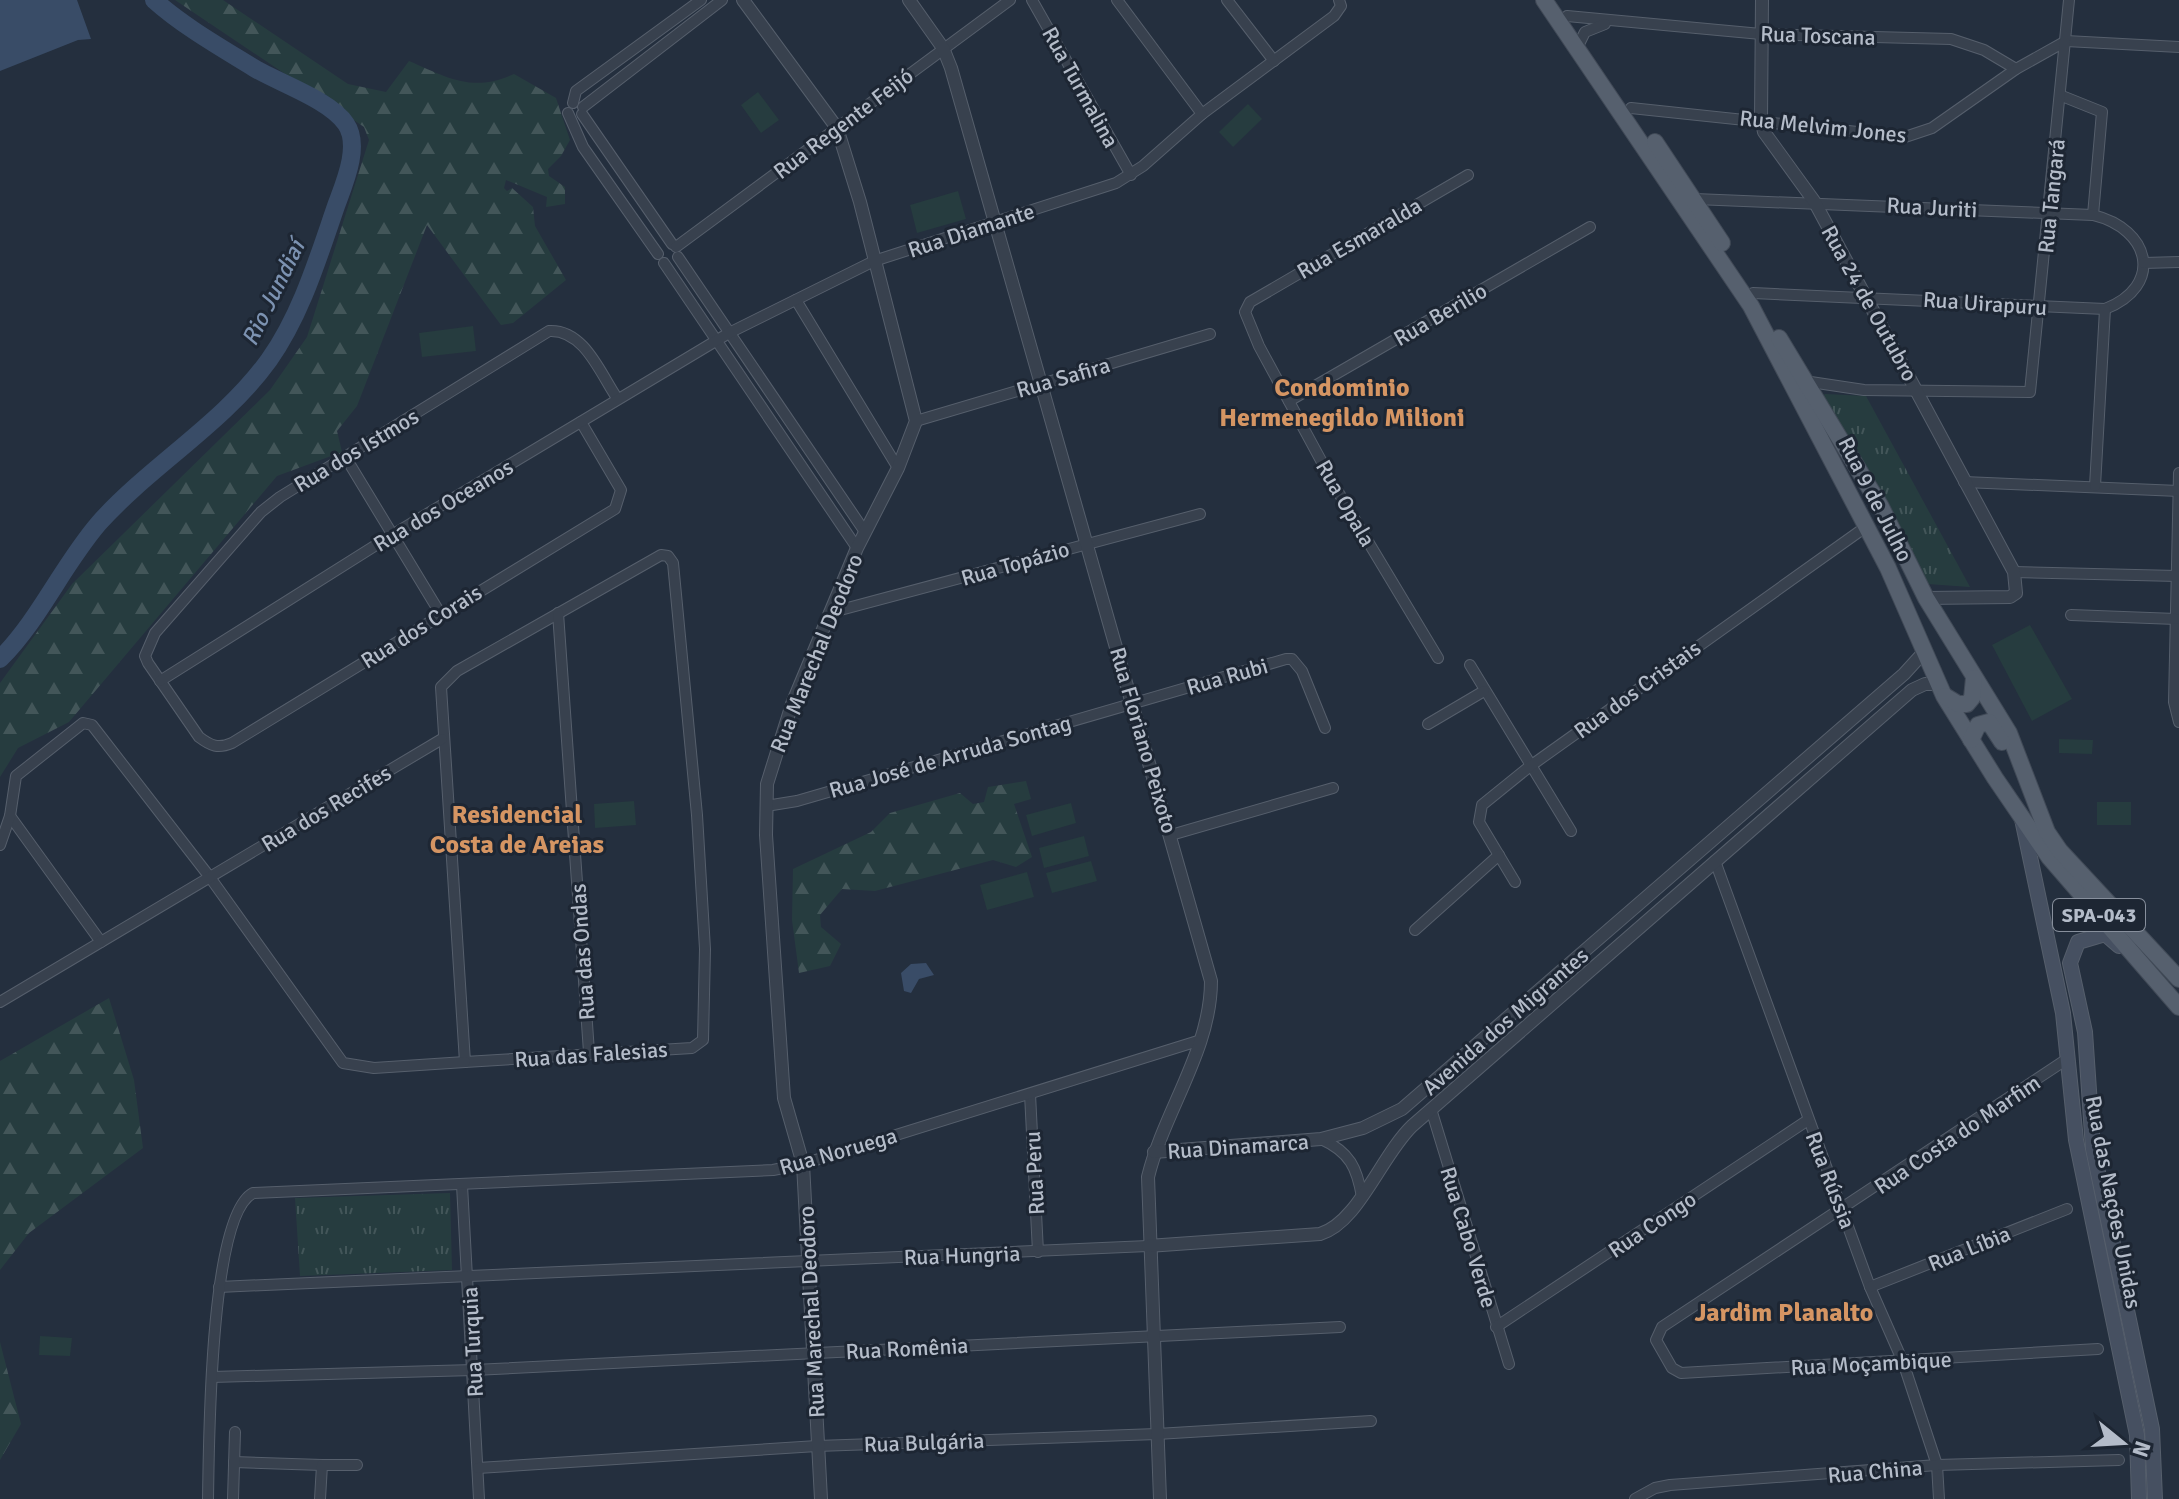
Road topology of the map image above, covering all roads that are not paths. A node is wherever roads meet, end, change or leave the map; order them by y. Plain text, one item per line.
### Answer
1 (701, 0) edge
2 (722, 0) edge
3 (743, 0) edge
4 (909, 0) edge
5 (1010, 0) edge
6 (1032, 0) edge
7 (1117, 0) edge
8 (1227, 0) edge
9 (1339, 0) edge
10 (1544, 0) edge
11 (1556, 0) edge
12 (1762, 0) edge
13 (2069, 0) edge
14 (1567, 16) junction
15 (1612, 23) junction
16 (1761, 34) junction
17 (649, 38) junction
18 (1580, 41) junction
19 (2066, 41) junction
20 (2179, 47) edge
21 (943, 48) junction
22 (657, 49) junction
23 (1274, 61) junction
24 (2016, 69) junction
25 (583, 87) junction
26 (2062, 96) junction
27 (592, 100) junction
28 (1631, 108) junction
29 (576, 109) junction
30 (1202, 114) junction
31 (1761, 119) junction
32 (1631, 126) junction
33 (837, 128) junction
34 (1131, 175) junction
35 (1468, 175) dead end
36 (1695, 199) junction
37 (1814, 201) junction
38 (2050, 212) junction
39 (2093, 215) junction
40 (994, 223) junction
41 (1590, 227) dead end
42 (675, 250) junction
43 (661, 258) junction
44 (874, 261) junction
45 (2179, 262) edge
46 (2144, 263) junction
47 (1753, 293) junction
48 (1867, 296) junction
49 (796, 300) junction
50 (1250, 302) joint
51 (2039, 307) junction
52 (2105, 309) junction
53 (729, 333) junction
54 (1210, 334) dead end
55 (716, 341) junction
56 (1804, 381) junction
57 (1041, 383) junction
58 (1834, 387) junction
59 (1917, 390) junction
60 (617, 398) junction
61 (1289, 401) junction
62 (1808, 402) junction
63 (916, 421) junction
64 (581, 422) junction
65 (346, 458) junction
66 (898, 468) junction
67 (2179, 473) edge
68 (1964, 482) junction
69 (2095, 486) junction
70 (2178, 491) edge
71 (1200, 514) dead end
72 (1867, 526) junction
73 (865, 532) junction
74 (392, 535) junction
75 (1087, 541) junction
76 (857, 548) junction
77 (1910, 569) junction
78 (2014, 572) junction
79 (2177, 576) edge
80 (1926, 598) junction
81 (2177, 611) edge
82 (440, 613) junction
83 (558, 613) junction
84 (829, 613) junction
85 (2071, 615) dead end
86 (1924, 652) junction
87 (1438, 658) dead end
88 (1963, 658) junction
89 (1470, 665) dead end
90 (2176, 672) edge
91 (1974, 678) junction
92 (160, 681) junction
93 (1941, 690) junction
94 (2179, 690) edge
95 (1484, 691) junction
96 (2174, 702) junction
97 (1134, 703) junction
98 (2179, 722) edge
99 (1428, 724) dead end
100 (1325, 728) dead end
101 (442, 739) junction
102 (1971, 740) junction
103 (1529, 767) junction
104 (1333, 788) dead end
105 (1772, 789) junction
106 (766, 806) junction
107 (10, 816) junction
108 (2022, 819) junction
109 (1571, 831) dead end
110 (2047, 832) junction
111 (1171, 835) junction
112 (0, 845) edge
113 (1726, 852) junction
114 (1499, 855) junction
115 (1715, 861) junction
116 (1673, 875) junction
117 (209, 876) junction
118 (1515, 882) dead end
119 (1415, 930) dead end
120 (101, 942) junction
121 (1597, 962) junction
122 (2153, 977) junction
123 (1554, 979) junction
124 (2179, 979) edge
125 (1560, 996) junction
126 (0, 1002) edge
127 (1524, 1006) junction
128 (2179, 1007) edge
129 (1532, 1022) junction
130 (1201, 1040) junction
131 (589, 1052) junction
132 (2067, 1059) junction
133 (465, 1062) junction
134 (1030, 1094) junction
135 (1431, 1109) junction
136 (1808, 1120) junction
137 (1321, 1139) junction
138 (1154, 1152) junction
139 (803, 1164) junction
140 (462, 1185) junction
141 (1362, 1197) junction
142 (2067, 1209) dead end
143 (1844, 1210) junction
144 (1148, 1246) junction
145 (1038, 1252) junction
146 (810, 1261) junction
147 (469, 1277) junction
148 (219, 1287) junction
149 (1870, 1287) junction
150 (1340, 1327) dead end
151 (1496, 1327) junction
152 (1154, 1337) junction
153 (1657, 1346) joint
154 (2098, 1349) dead end
155 (814, 1352) junction
156 (1903, 1362) junction
157 (1509, 1364) dead end
158 (474, 1370) junction
159 (212, 1377) junction
160 (1371, 1421) dead end
161 (235, 1432) dead end
162 (1157, 1434) junction
163 (817, 1446) junction
164 (2119, 1460) dead end
165 (234, 1462) junction
166 (322, 1465) junction
167 (357, 1465) dead end
168 (1937, 1465) junction
169 (478, 1468) junction
170 (208, 1499) edge
171 (233, 1499) edge
172 (320, 1499) edge
173 (479, 1499) edge
174 (821, 1499) edge
175 (1160, 1499) edge
176 (1635, 1499) edge
177 (1939, 1499) edge
178 (2139, 1499) edge
179 (2155, 1499) edge

1 - 17 street
2 - 22 street
3 - 33 street
4 - 21 street, Rua Floriano Peixoto
5 - 21 street, Rua Regente Feijó
6 - 34 street, Rua Turmalina
7 - 30 street
8 - 23 street
9 - 23 street, Rua Diamante
10 - 18 main road, Rua 9 de Julho
11 - 14 main road, Rua 9 de Julho
12 - 16 street, Rua 24 de Outubro
13 - 19 street, Rua Tangará
14 - 15 street, Rua Toscana
14 - 18 main road, Rua 9 de Julho
15 - 16 street, Rua Toscana
15 - 18 street, Rua Toscana
16 - 24 street, Rua Toscana
16 - 31 street, Rua 24 de Outubro
17 - 22 street
17 - 25 street
18 - 28 main road, Rua 9 de Julho
18 - 32 main road, Rua 9 de Julho
19 - 20 street
19 - 24 street, Rua Melvim Jones
19 - 26 street, Rua Tangará
21 - 33 street, Rua Regente Feijó
21 - 40 street, Rua Floriano Peixoto
22 - 27 street
23 - 30 street, Rua Diamante
24 - 31 street, Rua Melvim Jones
25 - 27 street
25 - 29 street
26 - 38 street, Rua Tangará
26 - 39 street
27 - 29 street
28 - 31 street, Rua Melvim Jones
28 - 36 main road, Rua 9 de Julho
29 - 42 street
29 - 43 street
30 - 34 street, Rua Diamante
31 - 37 street, Rua 24 de Outubro
32 - 36 main road
32 - 62 main road, Rua 9 de Julho
33 - 42 street, Rua Regente Feijó
33 - 44 street
34 - 40 street, Rua Diamante
35 - 50 street, Rua Esmaralda
36 - 37 street, Rua Juriti
36 - 47 main road, Rua 9 de Julho
37 - 38 street, Rua Juriti
37 - 48 street, Rua 24 de Outubro
38 - 39 street, Rua Juriti
38 - 51 street, Rua Tangará
39 - 46 street, Rua Juriti
40 - 44 street, Rua Diamante
40 - 57 street, Rua Floriano Peixoto
41 - 61 street, Rua Berilio
42 - 43 street
42 - 43 street
42 - 53 street
43 - 55 street
44 - 49 street, Rua Diamante
44 - 63 street
45 - 46 street
46 - 52 street
47 - 48 street, Rua Uirapuru
47 - 56 main road, Rua 9 de Julho
48 - 51 street, Rua Uirapuru
48 - 59 street, Rua 24 de Outubro
49 - 53 street, Rua Diamante
49 - 66 street
50 - 61 street, Rua Opala
51 - 52 street, Rua Uirapuru
51 - 59 street, Rua Tangará
52 - 69 street
53 - 55 street, Rua dos Oceanos
53 - 73 street
54 - 57 street, Rua Safira
55 - 60 street, Rua dos Oceanos
55 - 76 street
56 - 58 street
56 - 62 main road, Rua 9 de Julho
57 - 63 street, Rua Safira
57 - 75 street, Rua Floriano Peixoto
58 - 59 street
58 - 62 street
59 - 68 street, Rua 24 de Outubro
60 - 64 street, Rua dos Oceanos
60 - 65 street, Rua dos Istmos
61 - 87 street, Rua Opala
62 - 72 main road, Rua 9 de Julho
62 - 77 main road, Rua 9 de Julho
63 - 66 street, Rua Marechal Deodoro
64 - 74 street, Rua dos Oceanos
64 - 82 street, Rua dos Corais
65 - 74 street
65 - 92 street, Rua dos Istmos
66 - 73 street, Rua Marechal Deodoro
67 - 70 street
68 - 69 street
68 - 78 street, Rua 24 de Outubro
69 - 70 street
70 - 79 street
71 - 75 street, Rua Topázio
72 - 77 main road
72 - 86 main road, Rua 9 de Julho
72 - 103 street, Rua dos Cristais
73 - 76 street, Rua Marechal Deodoro
74 - 82 street
74 - 92 street, Rua dos Oceanos
75 - 84 street, Rua Topázio
75 - 97 street, Rua Floriano Peixoto
76 - 84 street, Rua Marechal Deodoro
77 - 80 main road, Rua 9 de Julho
78 - 79 street
78 - 80 street
79 - 81 street
80 - 88 main road, Rua 9 de Julho
81 - 85 street
81 - 90 street
82 - 92 street, Rua dos Corais
83 - 101 street
83 - 131 street, Rua das Ondas
83 - 131 street, Rua das Falesias
84 - 106 street, Rua Marechal Deodoro
86 - 88 main road
86 - 93 main road, Rua 9 de Julho
86 - 105 street, Avenida dos Migrantes
88 - 91 main road, Rua 9 de Julho
89 - 95 street
90 - 96 street
91 - 93 main road
91 - 110 main road, Rua 9 de Julho
93 - 102 main road, Rua 9 de Julho
93 - 113 street, Avenida dos Migrantes
94 - 96 street
95 - 99 street
95 - 103 street
96 - 98 street
97 - 100 street, Rua Rubi
97 - 106 street, Rua José de Arruda Sontag
97 - 111 street, Rua Floriano Peixoto
101 - 117 street, Rua dos Recifes
101 - 133 street
102 - 108 main road, Rua 9 de Julho
102 - 110 main road
103 - 109 street
103 - 114 street, Rua dos Cristais
104 - 111 street
105 - 113 street, Avenida dos Migrantes
105 - 116 street, Avenida dos Migrantes
106 - 139 street, Rua Marechal Deodoro
107 - 112 street
107 - 117 street
107 - 120 street
108 - 122 main road, Rua 9 de Julho / SPA-043
108 - 132 main road, Rua das Nações Unidas
110 - 124 main road, Rua 9 de Julho / SPA-043
111 - 130 street, Rua Floriano Peixoto
113 - 115 street, Avenida dos Migrantes
114 - 118 street, Rua dos Cristais
114 - 119 street
115 - 121 street, Avenida dos Migrantes
115 - 136 street, Rua Rússia
116 - 121 street, Avenida dos Migrantes
116 - 123 street, Avenida dos Migrantes
117 - 120 street, Rua dos Recifes
117 - 133 street, Rua das Falesias
120 - 126 street, Rua dos Recifes
121 - 125 street, Avenida dos Migrantes
122 - 128 main road, Rua 9 de Julho / SPA-043
122 - 179 main road, Rua das Nações Unidas
123 - 125 street
123 - 127 street, Avenida dos Migrantes
125 - 129 street, Avenida dos Migrantes
127 - 129 street
127 - 137 street, Avenida dos Migrantes
129 - 135 street, Avenida dos Migrantes
130 - 134 street, Rua Noruega
130 - 138 street, Rua Floriano Peixoto
131 - 133 street, Rua das Falesias
132 - 143 street, Rua Costa do Marfim
132 - 178 main road, Rua das Nações Unidas
134 - 139 street, Rua Noruega
134 - 145 street, Rua Peru
135 - 141 street, Avenida dos Migrantes
135 - 151 street, Rua Cabo Verde
136 - 143 street, Rua Rússia
136 - 151 street, Rua Congo
137 - 138 street, Rua Dinamarca
137 - 141 street
138 - 144 street, Rua Floriano Peixoto
139 - 140 street, Rua Noruega
139 - 146 street, Rua Marechal Deodoro
140 - 147 street, Rua Turquia
140 - 148 street, Rua Noruega
141 - 144 street, Rua Hungria
142 - 149 street, Rua Líbia
143 - 149 street, Rua Rússia
143 - 153 street, Rua Costa do Marfim
144 - 145 street, Rua Hungria
144 - 152 street, Rua Floriano Peixoto
145 - 146 street, Rua Hungria
146 - 147 street, Rua Hungria
146 - 155 street, Rua Marechal Deodoro
147 - 148 street, Rua Hungria
147 - 158 street, Rua Turquia
148 - 159 street
149 - 156 street, Rua Rússia
150 - 152 street, Rua Romênia
151 - 157 street, Rua Cabo Verde
152 - 155 street, Rua Romênia
152 - 162 street, Rua Floriano Peixoto
153 - 156 street, Rua Moçambique
154 - 156 street, Rua Moçambique
155 - 158 street, Rua Romênia
155 - 163 street, Rua Marechal Deodoro
156 - 168 street, Rua Rússia
158 - 159 street, Rua Romênia
158 - 169 street, Rua Turquia
159 - 170 street
160 - 162 street, Rua Bulgária
161 - 165 street
162 - 163 street, Rua Bulgária
162 - 175 street, Rua Floriano Peixoto
163 - 169 street, Rua Bulgária
163 - 174 street, Rua Marechal Deodoro
164 - 168 street, Rua China
165 - 166 street
165 - 171 street
166 - 167 street
166 - 172 street
168 - 176 street, Rua China
168 - 177 street, Rua Rússia
169 - 173 street, Rua Turquia

